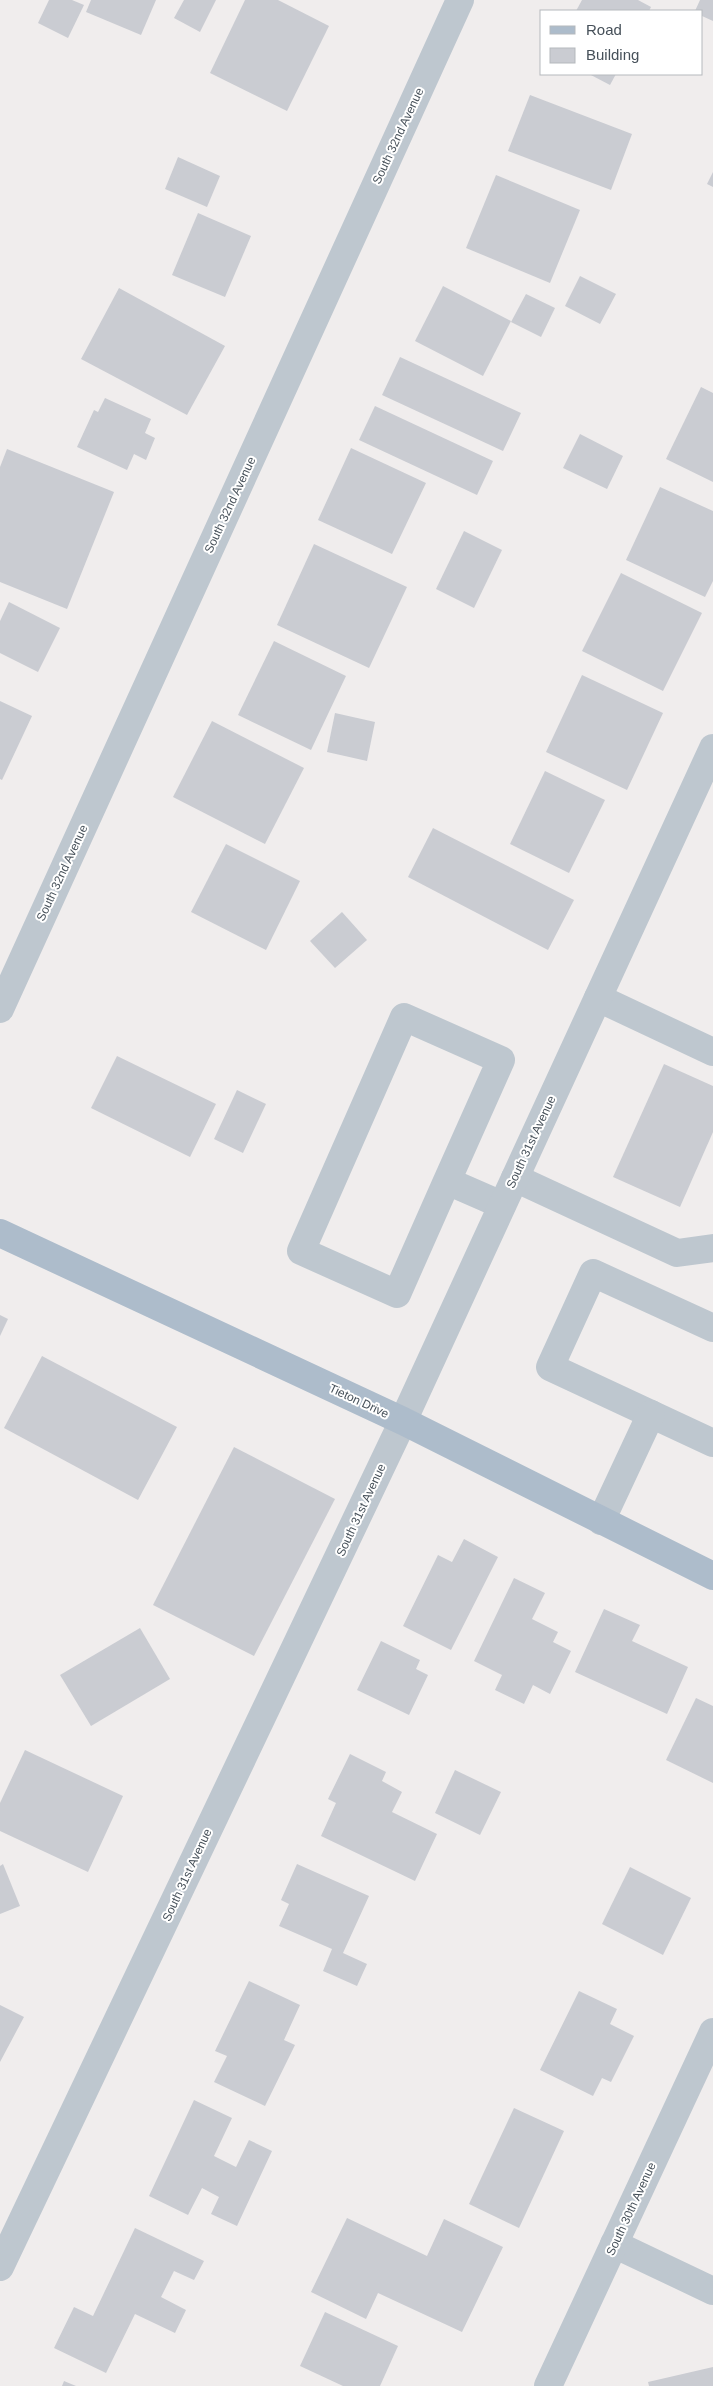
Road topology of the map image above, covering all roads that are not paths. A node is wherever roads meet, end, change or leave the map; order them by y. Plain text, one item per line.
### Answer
1 (460, 0) edge
2 (713, 748) edge
3 (598, 998) junction
4 (0, 1009) edge
5 (713, 1052) edge
6 (515, 1178) junction
7 (447, 1181) junction
8 (502, 1206) junction
9 (0, 1233) edge
10 (713, 1248) edge
11 (713, 1328) edge
12 (651, 1414) junction
13 (403, 1421) junction
14 (713, 1443) edge
15 (602, 1520) junction
16 (713, 1576) edge
17 (713, 2032) edge
18 (614, 2244) junction
19 (0, 2267) edge
20 (713, 2291) edge
21 (548, 2386) edge

1 - 4 street, South 32nd Avenue
2 - 3 street, South 31st Avenue
3 - 5 street
3 - 6 street, South 31st Avenue
6 - 8 street, South 31st Avenue
6 - 10 street
7 - 7 street
7 - 8 street
8 - 13 street, South 31st Avenue
9 - 13 main road, Tieton Drive
11 - 12 street
12 - 14 street
12 - 15 street
13 - 15 main road, Tieton Drive
13 - 19 street, South 31st Avenue
15 - 16 main road, Tieton Drive
17 - 18 street, South 30th Avenue
18 - 20 street
18 - 21 street, South 30th Avenue

